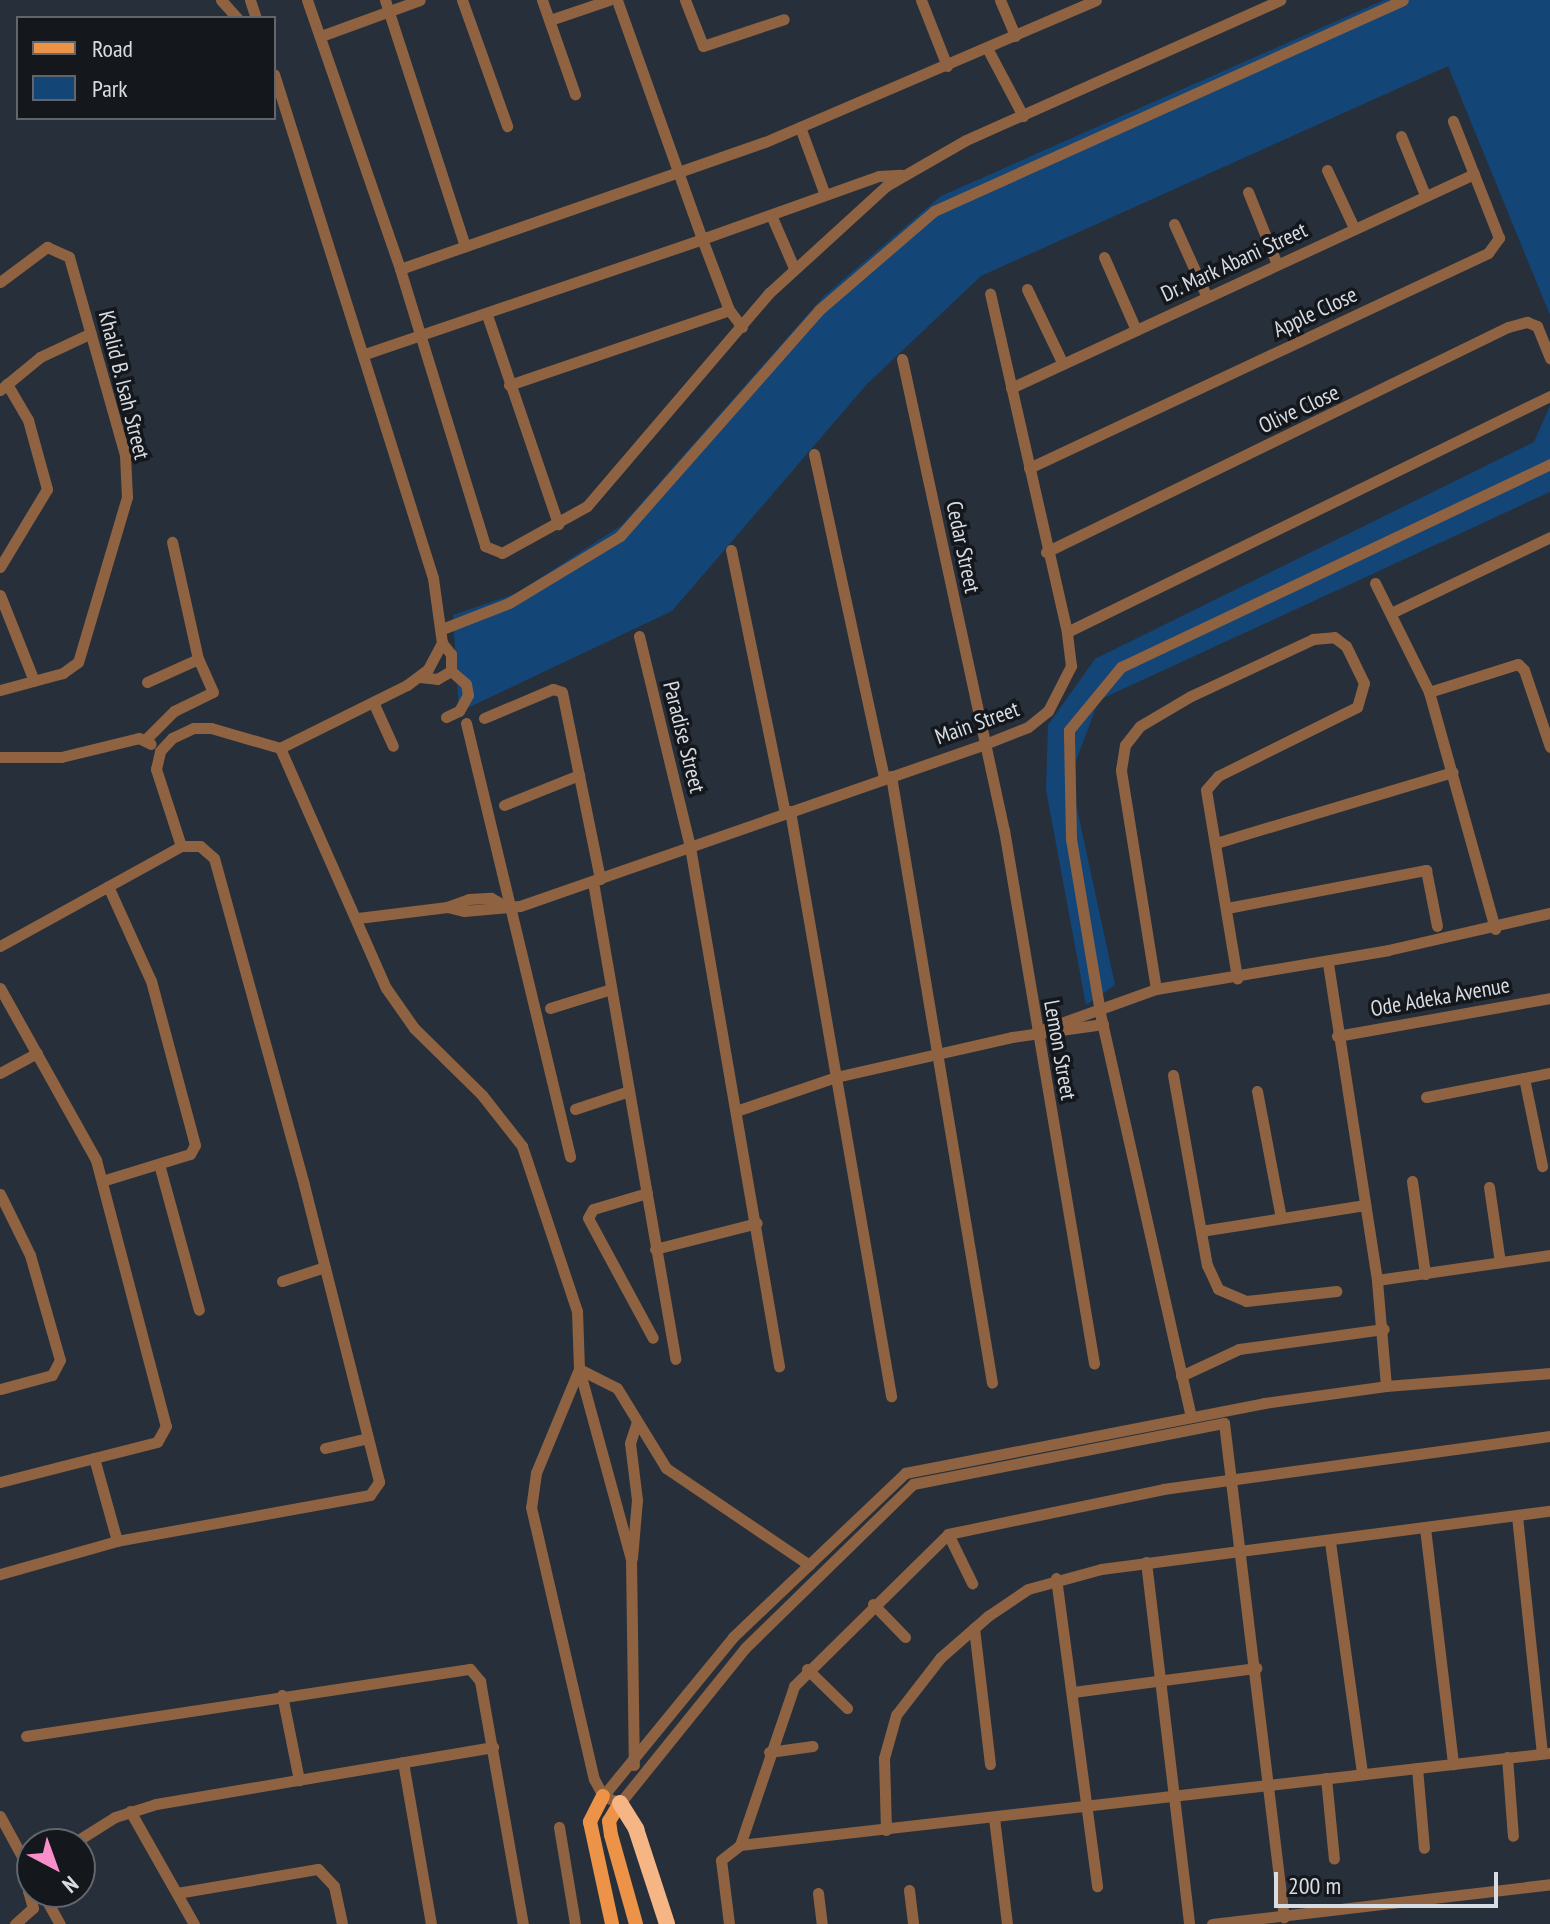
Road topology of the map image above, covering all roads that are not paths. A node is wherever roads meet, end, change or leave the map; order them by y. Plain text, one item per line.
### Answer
1 (221, 0) edge
2 (307, 0) edge
3 (420, 0) edge
4 (462, 0) edge
5 (542, 0) edge
6 (609, 0) edge
7 (617, 0) edge
8 (685, 0) edge
9 (921, 0) edge
10 (1000, 0) edge
11 (1280, 0) edge
12 (1403, 0) edge
13 (1090, 1) edge
14 (387, 6) edge
15 (235, 16) edge
16 (784, 19) dead end
17 (550, 20) junction
18 (321, 36) junction
19 (1015, 36) junction
20 (987, 48) junction
21 (947, 66) junction
22 (276, 80) edge
23 (575, 94) dead end
24 (1023, 116) junction
25 (1453, 121) dead end
26 (507, 126) dead end
27 (800, 127) junction
28 (1401, 136) dead end
29 (1327, 170) dead end
30 (677, 171) junction
31 (905, 174) junction
32 (1474, 174) junction
33 (1248, 192) dead end
34 (825, 195) junction
35 (1425, 195) junction
36 (771, 215) junction
37 (1174, 224) dead end
38 (1354, 228) junction
39 (702, 239) junction
40 (465, 246) junction
41 (1104, 257) dead end
42 (1277, 264) junction
43 (794, 268) junction
44 (400, 269) junction
45 (0, 282) edge
46 (1027, 289) dead end
47 (990, 294) dead end
48 (1207, 297) junction
49 (729, 310) junction
50 (487, 315) junction
51 (742, 327) junction
52 (1136, 330) junction
53 (91, 333) junction
54 (421, 337) junction
55 (365, 354) junction
56 (1550, 358) edge
57 (902, 359) dead end
58 (1063, 364) junction
59 (509, 385) junction
60 (4, 387) edge
61 (1011, 388) junction
62 (1550, 396) edge
63 (814, 454) dead end
64 (1550, 464) edge
65 (1029, 468) junction
66 (558, 524) junction
67 (1550, 537) edge
68 (172, 542) dead end
69 (731, 550) dead end
70 (1046, 552) junction
71 (0, 567) edge
72 (1375, 583) dead end
73 (0, 595) edge
74 (1391, 613) junction
75 (442, 629) junction
76 (1067, 632) junction
77 (639, 636) dead end
78 (442, 643) junction
79 (198, 659) junction
80 (451, 671) junction
81 (419, 677) junction
82 (34, 681) junction
83 (147, 682) dead end
84 (0, 690) edge
85 (1429, 692) junction
86 (373, 702) junction
87 (446, 717) dead end
88 (484, 718) dead end
89 (466, 723) dead end
90 (146, 739) junction
91 (985, 744) junction
92 (393, 746) dead end
93 (1550, 747) edge
94 (280, 748) junction
95 (160, 751) junction
96 (0, 757) edge
97 (1453, 772) junction
98 (579, 775) junction
99 (887, 777) junction
100 (504, 805) dead end
101 (787, 812) junction
102 (1216, 843) junction
103 (181, 846) junction
104 (690, 847) junction
105 (597, 880) junction
106 (108, 886) junction
107 (509, 908) junction
108 (1227, 908) junction
109 (1550, 913) edge
110 (358, 918) junction
111 (1437, 926) dead end
112 (1495, 929) junction
113 (0, 946) edge
114 (1328, 962) junction
115 (1237, 978) junction
116 (0, 988) edge
117 (611, 989) junction
118 (1156, 989) junction
119 (1550, 998) edge
120 (550, 1008) dead end
121 (1102, 1018) junction
122 (1036, 1032) junction
123 (1337, 1036) junction
124 (37, 1053) junction
125 (938, 1055) junction
126 (0, 1073) edge
127 (1550, 1073) edge
128 (1173, 1075) dead end
129 (836, 1077) junction
130 (1524, 1078) junction
131 (629, 1091) junction
132 (1257, 1091) dead end
133 (1426, 1097) dead end
134 (575, 1109) dead end
135 (739, 1110) junction
136 (570, 1157) dead end
137 (159, 1164) junction
138 (1542, 1166) dead end
139 (102, 1181) junction
140 (1412, 1181) dead end
141 (1489, 1187) dead end
142 (647, 1193) junction
143 (0, 1194) edge
144 (1365, 1205) junction
145 (1281, 1218) junction
146 (757, 1223) junction
147 (1201, 1231) junction
148 (655, 1249) junction
149 (1550, 1255) edge
150 (1500, 1262) junction
151 (325, 1267) junction
152 (1425, 1274) junction
153 (1377, 1280) junction
154 (282, 1281) dead end
155 (1336, 1291) dead end
156 (199, 1310) dead end
157 (1384, 1329) junction
158 (653, 1338) dead end
159 (675, 1359) dead end
160 (1094, 1363) dead end
161 (779, 1366) dead end
162 (579, 1369) junction
163 (1550, 1373) edge
164 (1181, 1376) junction
165 (992, 1383) dead end
166 (1386, 1386) junction
167 (0, 1389) edge
168 (891, 1396) dead end
169 (1191, 1417) junction
170 (637, 1422) junction
171 (1550, 1436) edge
172 (368, 1438) junction
173 (325, 1448) dead end
174 (94, 1458) junction
175 (1231, 1479) junction
176 (0, 1482) edge
177 (1550, 1511) edge
178 (1517, 1516) junction
179 (1425, 1528) junction
180 (948, 1534) junction
181 (117, 1541) junction
182 (1330, 1542) junction
183 (1241, 1550) junction
184 (631, 1559) junction
185 (1146, 1562) junction
186 (809, 1565) junction
187 (0, 1574) edge
188 (1056, 1578) junction
189 (972, 1583) dead end
190 (873, 1604) junction
191 (974, 1628) junction
192 (905, 1637) dead end
193 (1256, 1668) junction
194 (807, 1669) junction
195 (1163, 1681) junction
196 (1073, 1692) junction
197 (282, 1695) junction
198 (847, 1708) dead end
199 (26, 1736) dead end
200 (813, 1746) dead end
201 (493, 1747) junction
202 (769, 1752) junction
203 (1546, 1753) edge
204 (1507, 1757) junction
205 (403, 1762) junction
206 (634, 1763) junction
207 (990, 1764) dead end
208 (1453, 1764) junction
209 (1417, 1768) junction
210 (1362, 1774) junction
211 (1326, 1778) junction
212 (299, 1780) junction
213 (1271, 1784) junction
214 (603, 1796) junction
215 (1177, 1796) junction
216 (625, 1798) junction
217 (1086, 1807) junction
218 (130, 1811) junction
219 (0, 1816) edge
220 (994, 1818) junction
221 (559, 1827) dead end
222 (96, 1830) edge
223 (886, 1830) junction
224 (1513, 1836) dead end
225 (16, 1845) edge
226 (740, 1845) junction
227 (1424, 1848) dead end
228 (1334, 1859) dead end
229 (1550, 1884) edge
230 (1097, 1886) dead end
231 (909, 1890) dead end
232 (177, 1893) junction
233 (818, 1893) dead end
234 (33, 1908) edge
235 (1284, 1917) junction
236 (15, 1924) edge
237 (194, 1924) edge
238 (342, 1924) edge
239 (431, 1924) edge
240 (523, 1924) edge
241 (575, 1924) edge
242 (612, 1924) edge
243 (636, 1924) edge
244 (667, 1924) edge
245 (729, 1924) edge
246 (822, 1924) edge
247 (913, 1924) edge
248 (1007, 1924) edge
249 (1189, 1924) edge
250 (1212, 1924) edge

1 - 15 street
2 - 18 street
3 - 14 street
4 - 26 street
5 - 17 street
6 - 17 street
7 - 30 street
8 - 16 street
9 - 21 street
10 - 19 street
11 - 24 street
12 - 75 street
13 - 19 street
14 - 18 street
14 - 40 street
17 - 23 street
18 - 44 street
19 - 20 street
20 - 21 street
20 - 24 street
21 - 27 street
22 - 55 street
24 - 31 street
25 - 32 street, Apple Close
27 - 30 street
27 - 34 street
28 - 35 street
29 - 38 street
30 - 39 street
30 - 40 street
31 - 34 street
31 - 43 street
32 - 35 street, Dr. Mark Abani Street
32 - 65 street, Apple Close
33 - 42 street
34 - 36 street
35 - 38 street, Dr. Mark Abani Street
36 - 39 street
36 - 43 street
37 - 48 street
38 - 42 street, Dr. Mark Abani Street
39 - 49 street
39 - 50 street
40 - 44 street
41 - 52 street
42 - 48 street, Dr. Mark Abani Street
43 - 51 street
44 - 54 street
45 - 53 street, Khalid B. Isah Street
46 - 58 street
47 - 61 street, Main Street
48 - 52 street, Dr. Mark Abani Street
49 - 51 street
49 - 59 street
50 - 54 street
50 - 59 street
51 - 66 street
52 - 58 street, Dr. Mark Abani Street
53 - 60 street
53 - 82 street, Khalid B. Isah Street
54 - 55 street
54 - 66 street
55 - 75 street
56 - 70 street, Olive Close
57 - 91 street, Cedar Street
58 - 61 street, Dr. Mark Abani Street
59 - 66 street
60 - 71 street
61 - 65 street, Main Street
62 - 76 street
63 - 99 street
64 - 121 street
65 - 70 street, Main Street
67 - 74 street
68 - 79 street
69 - 101 street
70 - 76 street, Main Street
72 - 74 street
73 - 82 street
74 - 85 street
75 - 78 street
76 - 91 street, Main Street
77 - 104 street, Paradise Street
78 - 80 street
78 - 81 street
79 - 83 street
79 - 90 street
80 - 81 street
80 - 87 street
81 - 86 street
82 - 84 street, Khalid B. Isah Street
85 - 93 street
85 - 97 street
86 - 92 street
86 - 94 street
88 - 98 street
89 - 107 street
90 - 95 street
90 - 96 street
91 - 99 street, Main Street
91 - 122 street, Lemon Street
94 - 95 street
94 - 110 street
95 - 103 street
97 - 102 street
97 - 112 street
98 - 100 street
98 - 105 street
99 - 101 street, Main Street
99 - 125 street
101 - 104 street, Main Street
101 - 129 street
102 - 108 street
102 - 118 street
103 - 106 street
103 - 151 street
104 - 105 street, Main Street
104 - 135 street, Paradise Street
105 - 107 street, Main Street
105 - 117 street
106 - 113 street
106 - 137 street
107 - 110 street, Main Street
107 - 136 street
108 - 111 street
108 - 115 street
109 - 112 street
110 - 162 street
112 - 114 street
114 - 115 street
114 - 123 street
115 - 118 street
116 - 124 street
117 - 120 street
117 - 131 street
118 - 121 street
119 - 123 street, Ode Adeka Avenue
121 - 122 street
121 - 164 street
122 - 125 street
122 - 160 street, Lemon Street
123 - 144 street
124 - 126 street
124 - 139 street
125 - 129 street
125 - 165 street
127 - 130 street
128 - 147 street
129 - 135 street
129 - 168 street
130 - 133 street
130 - 138 street
131 - 134 street
131 - 142 street
132 - 145 street
135 - 146 street, Paradise Street
137 - 139 street
137 - 156 street
139 - 174 street
140 - 152 street
141 - 150 street
142 - 148 street
142 - 158 street
143 - 167 street
144 - 145 street
144 - 153 street
145 - 147 street
146 - 148 street
146 - 161 street, Paradise Street
147 - 155 street
148 - 159 street
149 - 150 street
150 - 152 street
151 - 154 street
151 - 172 street
152 - 153 street
153 - 157 street
157 - 164 street
157 - 166 street
162 - 170 street
162 - 184 street
162 - 214 street
163 - 166 street
164 - 169 street
166 - 169 street
169 - 186 street
170 - 184 street
170 - 186 street
171 - 175 street
172 - 173 street
172 - 181 street
174 - 176 street
174 - 181 street
175 - 180 street
175 - 183 street
175 - 216 street
177 - 178 street
178 - 179 street
178 - 203 street
179 - 182 street
179 - 208 street
180 - 189 street
180 - 190 street
181 - 187 street
182 - 183 street
182 - 210 street
183 - 185 street
183 - 193 street
184 - 206 street
185 - 188 street
185 - 195 street
186 - 206 street
188 - 191 street
188 - 196 street
190 - 192 street
190 - 194 street
191 - 207 street
191 - 223 street
193 - 195 street
193 - 213 street
194 - 198 street
194 - 202 street
195 - 196 street
195 - 215 street
196 - 217 street
197 - 199 street
197 - 201 street
197 - 212 street
200 - 202 street
201 - 205 street
201 - 240 street
202 - 226 street
203 - 204 street
204 - 208 street
204 - 224 street
205 - 212 street
205 - 239 street
206 - 214 street
206 - 216 street
208 - 209 street
209 - 210 street
209 - 227 street
210 - 211 street
211 - 213 street
211 - 228 street
212 - 218 street
213 - 215 street
213 - 235 street
214 - 216 street
214 - 242 main road
215 - 217 street
215 - 249 street
216 - 243 main road
216 - 244 highway
217 - 220 street
217 - 230 street
218 - 222 street
218 - 232 street
219 - 225 street
220 - 223 street
220 - 248 street
221 - 241 street
223 - 226 street
226 - 245 street
229 - 235 street
231 - 247 street
232 - 237 street
232 - 238 street
233 - 246 street
234 - 236 street
235 - 250 street

